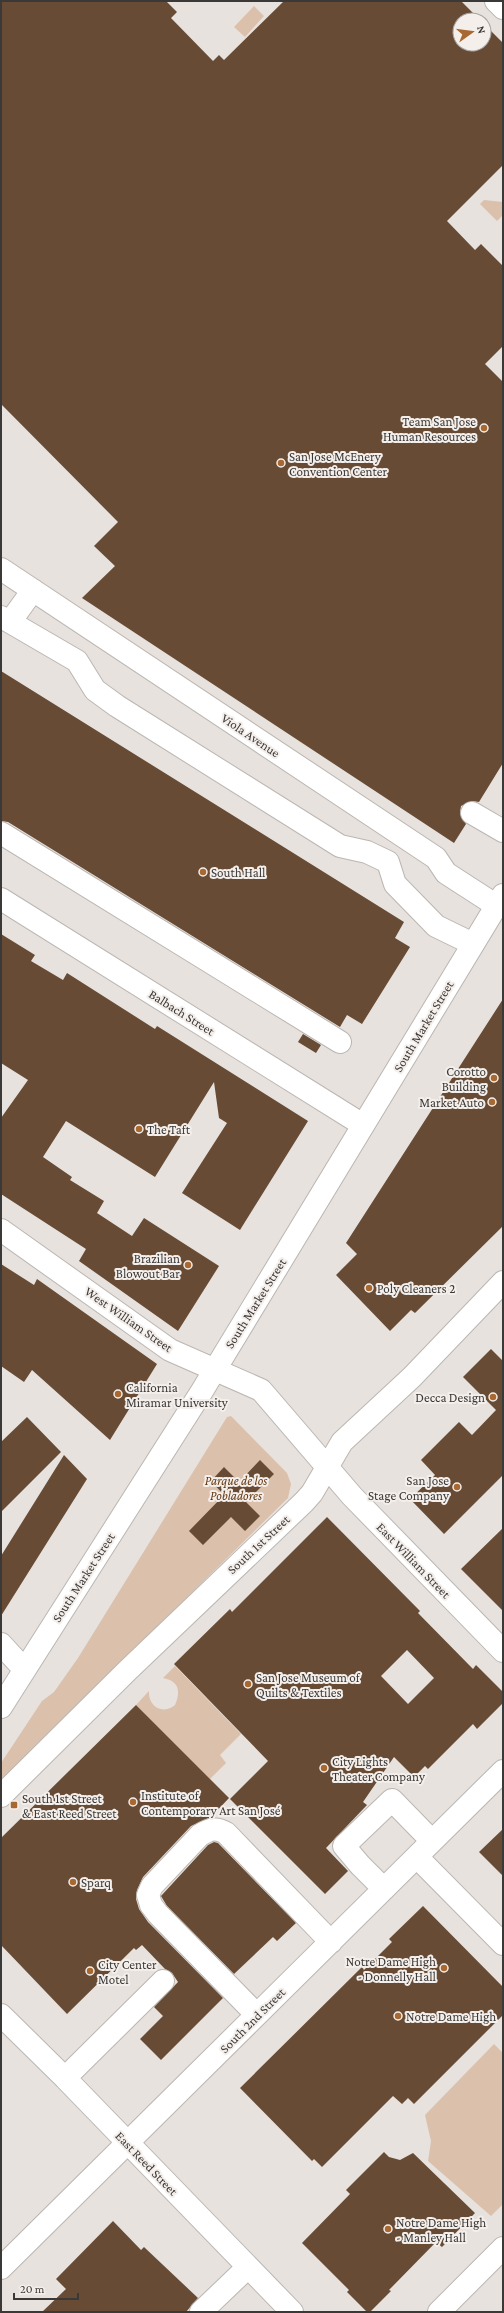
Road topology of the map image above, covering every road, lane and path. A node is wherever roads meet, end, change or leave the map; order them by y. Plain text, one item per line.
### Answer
1 (496, 1) edge
2 (503, 8) edge
3 (1, 569) edge
4 (33, 590) junction
5 (6, 619) edge
6 (472, 813) dead end
7 (503, 831) edge
8 (1, 833) edge
9 (1, 899) edge
10 (500, 900) edge
11 (473, 944) junction
12 (340, 1042) dead end
13 (363, 1125) junction
14 (1, 1230) edge
15 (503, 1282) edge
16 (214, 1369) junction
17 (327, 1467) junction
18 (1, 1644) edge
19 (503, 1651) edge
20 (24, 1669) junction
21 (1, 1707) edge
22 (503, 1771) edge
23 (1, 1796) edge
24 (432, 1841) junction
25 (417, 1857) junction
26 (384, 1889) junction
27 (331, 1942) junction
28 (503, 1944) edge
29 (163, 1981) dead end
30 (256, 2014) junction
31 (4, 2024) edge
32 (65, 2078) junction
33 (128, 2143) junction
34 (503, 2248) edge
35 (1, 2268) edge
36 (248, 2268) junction
37 (201, 2312) edge
38 (292, 2312) edge
39 (439, 2312) edge

1 - 2 street
3 - 4 street, Viola Avenue
4 - 5 street
4 - 10 street, Viola Avenue
5 - 11 street
6 - 7 street
8 - 12 street
9 - 13 street, Balbach Street
10 - 11 street, South Market Street
11 - 13 street, South Market Street
13 - 16 street, South Market Street
14 - 16 street, West William Street
15 - 17 street, South 1st Street
16 - 17 street, West William Street
16 - 20 street, South Market Street
17 - 19 street, East William Street
17 - 23 street, South 1st Street
18 - 20 street
20 - 21 street, South Market Street
22 - 24 street, South 2nd Street
24 - 25 street, South 2nd Street
24 - 26 street
25 - 26 street, South 2nd Street
25 - 28 street
26 - 27 street, South 2nd Street
27 - 30 street, South 2nd Street
27 - 30 street
29 - 32 street
30 - 33 street, South 2nd Street
31 - 32 street, East Reed Street
32 - 33 street, East Reed Street
33 - 35 street, South 2nd Street
33 - 36 street, East Reed Street
34 - 39 street
36 - 37 street
36 - 38 street, East Reed Street

